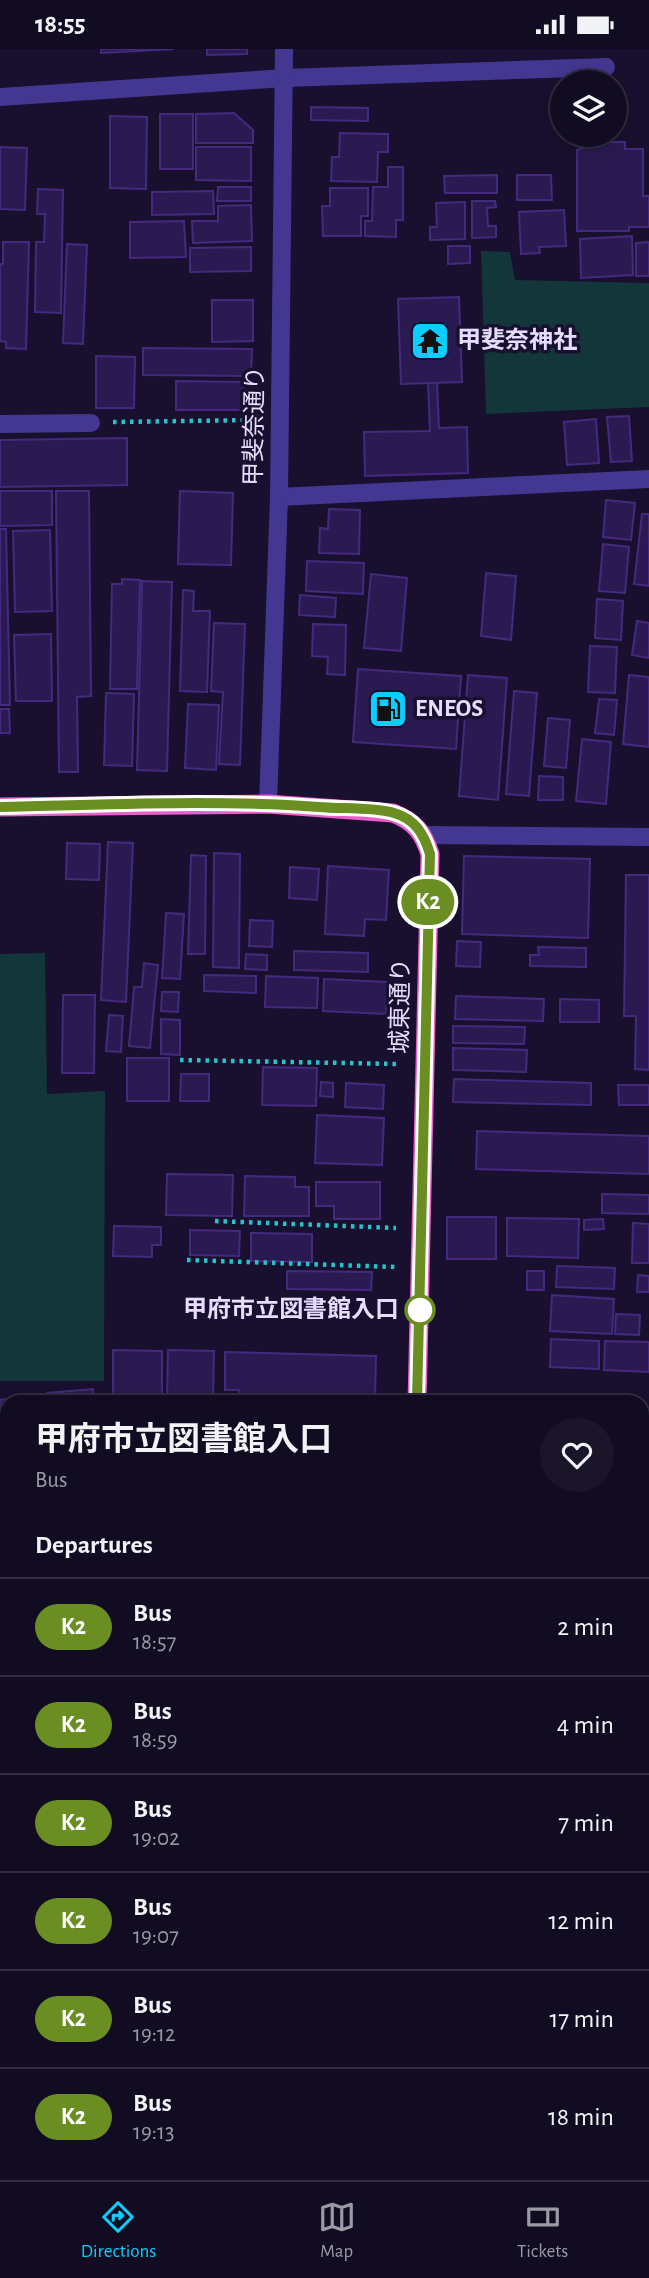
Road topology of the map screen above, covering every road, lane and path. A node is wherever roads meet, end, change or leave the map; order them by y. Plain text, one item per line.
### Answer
1 (284, 49) edge
2 (606, 67) dead end
3 (285, 78) junction
4 (0, 97) edge
5 (280, 419) junction
6 (91, 423) joint
7 (0, 424) edge
8 (649, 479) edge
9 (279, 497) junction
10 (268, 804) junction
11 (0, 807) edge
12 (424, 835) junction
13 (649, 837) edge
14 (180, 1060) dead end
15 (424, 1065) junction
16 (215, 1221) dead end
17 (422, 1229) junction
18 (187, 1260) dead end
19 (421, 1268) junction
20 (417, 1395) edge

1 - 3 street, 甲斐奈通り
2 - 3 street
3 - 4 street
3 - 5 street, 甲斐奈通り
5 - 6 path
5 - 9 street, 甲斐奈通り
6 - 7 street
8 - 9 street
9 - 10 street, 甲斐奈通り
10 - 11 highway
10 - 12 highway
12 - 13 street
12 - 15 highway, 城東通り
14 - 15 path
15 - 17 highway, 城東通り
16 - 17 path
17 - 19 highway, 城東通り
18 - 19 path
19 - 20 highway, 城東通り

